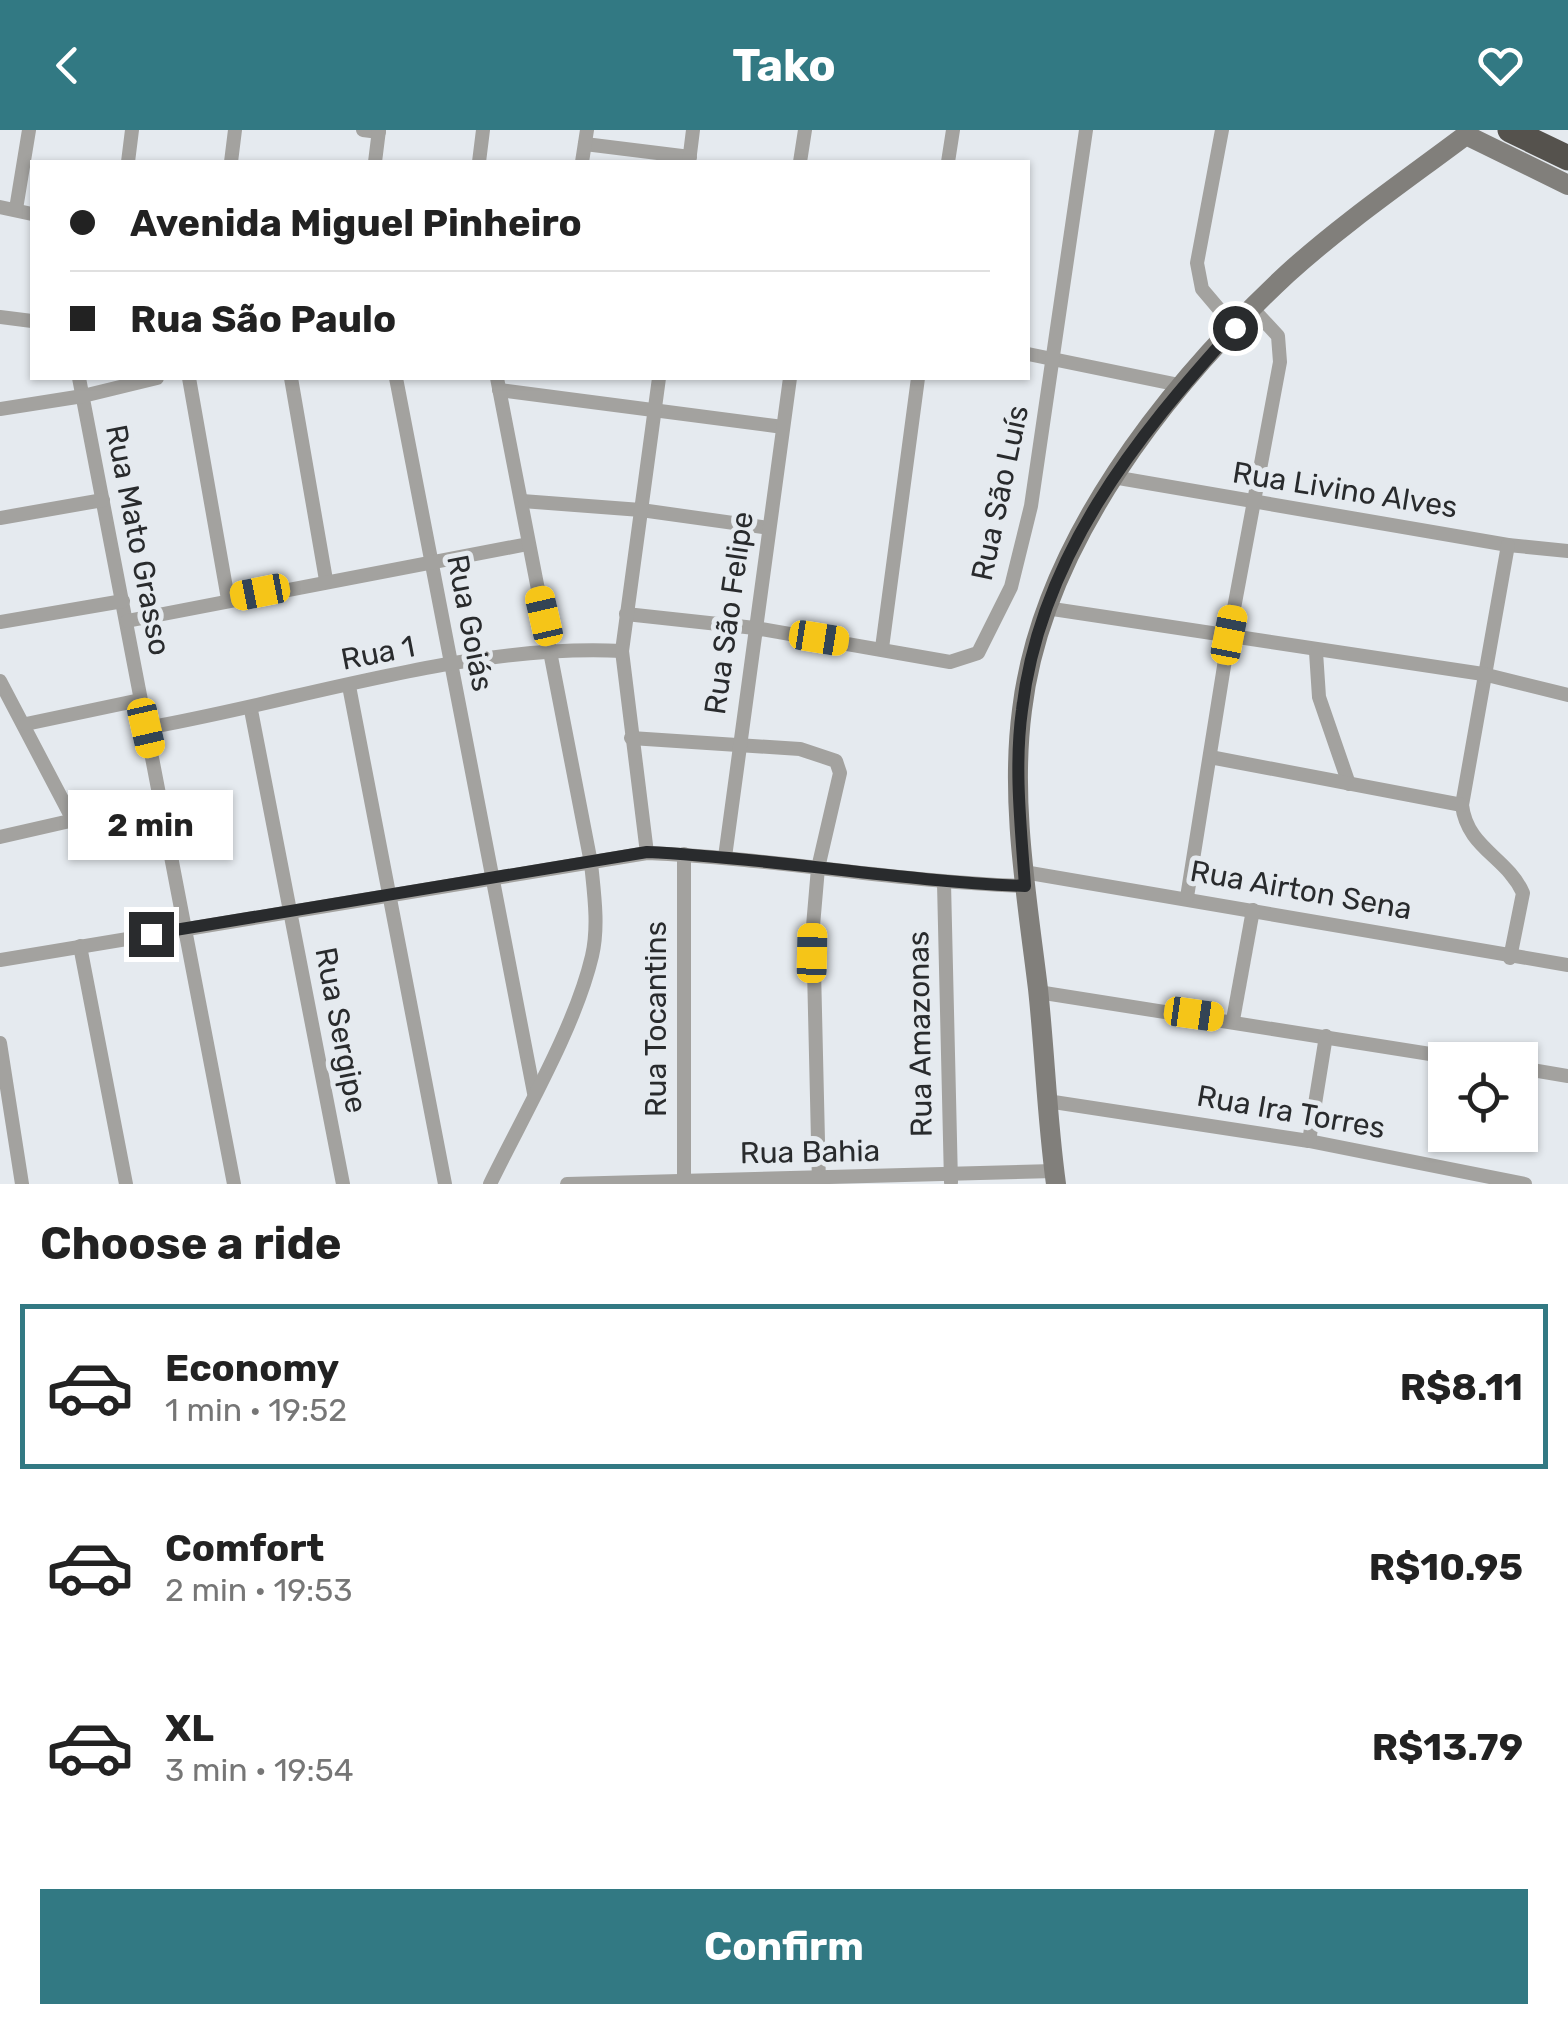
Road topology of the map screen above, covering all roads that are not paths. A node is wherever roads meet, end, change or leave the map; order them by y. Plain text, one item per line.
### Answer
1 (29, 130) edge
2 (132, 130) edge
3 (236, 130) edge
4 (483, 130) edge
5 (693, 130) edge
6 (805, 130) edge
7 (953, 130) edge
8 (1086, 130) edge
9 (1222, 130) edge
10 (1510, 130) edge
11 (374, 131) edge
12 (1462, 132) edge
13 (586, 137) edge
14 (1568, 158) edge
15 (128, 160) edge
16 (231, 160) edge
17 (375, 160) edge
18 (479, 160) edge
19 (690, 160) edge
20 (800, 160) edge
21 (948, 160) edge
22 (1568, 185) edge
23 (8, 208) edge
24 (1253, 309) junction
25 (0, 317) edge
26 (30, 320) edge
27 (1235, 328) junction
28 (1030, 354) edge
29 (1056, 358) junction
30 (79, 380) edge
31 (149, 380) edge
32 (188, 380) edge
33 (291, 380) edge
34 (396, 380) edge
35 (660, 380) edge
36 (790, 380) edge
37 (918, 380) edge
38 (498, 384) edge
39 (1184, 386) junction
40 (83, 396) junction
41 (0, 409) edge
42 (654, 410) junction
43 (783, 427) junction
44 (1113, 478) junction
45 (103, 500) junction
46 (522, 501) junction
47 (1255, 504) junction
48 (642, 510) junction
49 (0, 518) edge
50 (769, 528) junction
51 (528, 544) junction
52 (1508, 545) junction
53 (1568, 551) edge
54 (430, 562) junction
55 (326, 580) junction
56 (228, 599) junction
57 (123, 601) junction
58 (1046, 608) junction
59 (626, 614) junction
60 (127, 621) junction
61 (0, 622) edge
62 (755, 628) junction
63 (1229, 635) junction
64 (882, 648) junction
65 (622, 650) junction
66 (552, 651) junction
67 (1316, 652) junction
68 (450, 667) junction
69 (1483, 674) junction
70 (0, 681) edge
71 (349, 686) junction
72 (1568, 694) edge
73 (140, 700) junction
74 (250, 710) junction
75 (26, 724) junction
76 (146, 728) junction
77 (632, 738) junction
78 (738, 748) junction
79 (1210, 757) junction
80 (1350, 784) junction
81 (162, 800) junction
82 (1462, 805) junction
83 (73, 820) junction
84 (0, 837) edge
85 (647, 852) junction
86 (684, 854) junction
87 (726, 856) junction
88 (591, 863) junction
89 (818, 868) junction
90 (492, 878) junction
91 (1024, 879) junction
92 (944, 883) junction
93 (390, 895) junction
94 (1188, 897) junction
95 (1252, 910) junction
96 (290, 912) junction
97 (186, 928) junction
98 (80, 946) junction
99 (1510, 958) junction
100 (0, 960) edge
101 (1568, 965) edge
102 (1038, 992) junction
103 (1233, 1020) junction
104 (1326, 1036) junction
105 (0, 1043) edge
106 (1428, 1053) edge
107 (1538, 1071) edge
108 (1568, 1076) edge
109 (534, 1093) junction
110 (1046, 1100) junction
111 (1310, 1141) junction
112 (1055, 1178) edge
113 (951, 1180) edge
114 (683, 1182) edge
115 (819, 1182) edge
116 (1497, 1182) edge
117 (22, 1184) edge
118 (126, 1184) edge
119 (234, 1184) edge
120 (343, 1184) edge
121 (445, 1184) edge
122 (490, 1184) edge
123 (567, 1184) edge
124 (1525, 1184) edge

1 - 23 street
2 - 15 street
3 - 16 street
4 - 18 street
5 - 19 street
6 - 20 street
7 - 21 street
8 - 29 street, Rua São Luís
9 - 27 street
10 - 14 highway
11 - 17 street
12 - 22 street
12 - 24 street
13 - 19 street
24 - 27 street
24 - 47 street
25 - 26 street
27 - 39 street
28 - 29 street
29 - 39 street
29 - 64 street, Rua São Luís
30 - 40 street, Rua Mato Grasso
31 - 40 street
32 - 56 street
33 - 55 street
34 - 54 street, Rua Goiás
35 - 42 street
36 - 43 street, Rua São Felipe
37 - 64 street
38 - 42 street
38 - 46 street
39 - 44 street
40 - 41 street
40 - 45 street, Rua Mato Grasso
42 - 43 street
42 - 48 street
43 - 50 street, Rua São Felipe
44 - 47 street, Rua Livino Alves
44 - 58 street
45 - 49 street
45 - 57 street, Rua Mato Grasso
46 - 48 street
46 - 51 street
47 - 52 street, Rua Livino Alves
47 - 63 street
48 - 50 street
48 - 59 street
50 - 62 street, Rua São Felipe
51 - 54 street
51 - 66 street
52 - 53 street, Rua Livino Alves
52 - 69 street
54 - 55 street
54 - 68 street, Rua Goiás
55 - 56 street
56 - 60 street
57 - 60 street, Rua Mato Grasso
57 - 61 street
58 - 63 street
58 - 91 street
59 - 62 street
59 - 65 street
60 - 73 street, Rua Mato Grasso
62 - 64 street
62 - 78 street, Rua São Felipe
63 - 67 street
63 - 79 street
65 - 66 street, Rua 1
65 - 77 street
66 - 68 street, Rua 1
66 - 88 street
67 - 69 street
67 - 80 street
68 - 71 street, Rua 1
68 - 90 street, Rua Goiás
69 - 72 street
69 - 82 street
70 - 75 street
71 - 74 street, Rua 1
71 - 93 street
73 - 75 street
73 - 76 street, Rua Mato Grasso
74 - 76 street, Rua 1
74 - 96 street, Rua Sergipe
75 - 83 street
76 - 81 street, Rua Mato Grasso
77 - 78 street
77 - 85 street
78 - 87 street, Rua São Felipe
78 - 89 street
79 - 80 street
79 - 94 street
80 - 82 street
81 - 83 street
81 - 97 street, Rua Mato Grasso
82 - 99 street
83 - 84 street
85 - 86 street, Rua Airton Sena
85 - 88 street, Rua Airton Sena
86 - 87 street, Rua Airton Sena
86 - 114 street, Rua Tocantins
87 - 89 street, Rua Airton Sena
88 - 90 street, Rua Airton Sena
88 - 109 street
89 - 92 street, Rua Airton Sena
89 - 115 street
90 - 93 street, Rua Airton Sena
90 - 109 street, Rua Goiás
91 - 92 street, Rua Airton Sena
91 - 94 street, Rua Airton Sena
91 - 102 street
92 - 113 street, Rua Amazonas
93 - 96 street, Rua Airton Sena
93 - 121 street
94 - 95 street, Rua Airton Sena
95 - 99 street, Rua Airton Sena
95 - 103 street
96 - 97 street, Rua Airton Sena
96 - 120 street, Rua Sergipe
97 - 98 street, Rua Airton Sena
97 - 119 street, Rua Mato Grasso
98 - 100 street, Rua Airton Sena
98 - 118 street
99 - 101 street, Rua Airton Sena
102 - 103 street
102 - 110 street
103 - 104 street
104 - 106 street
104 - 111 street
105 - 117 street
107 - 108 street
109 - 122 street
110 - 111 street, Rua Ira Torres
110 - 112 street
111 - 116 street, Rua Ira Torres
112 - 113 street, Rua Bahia
113 - 115 street, Rua Bahia
114 - 115 street, Rua Bahia
114 - 123 street, Rua Bahia
116 - 124 street, Rua Ira Torres

